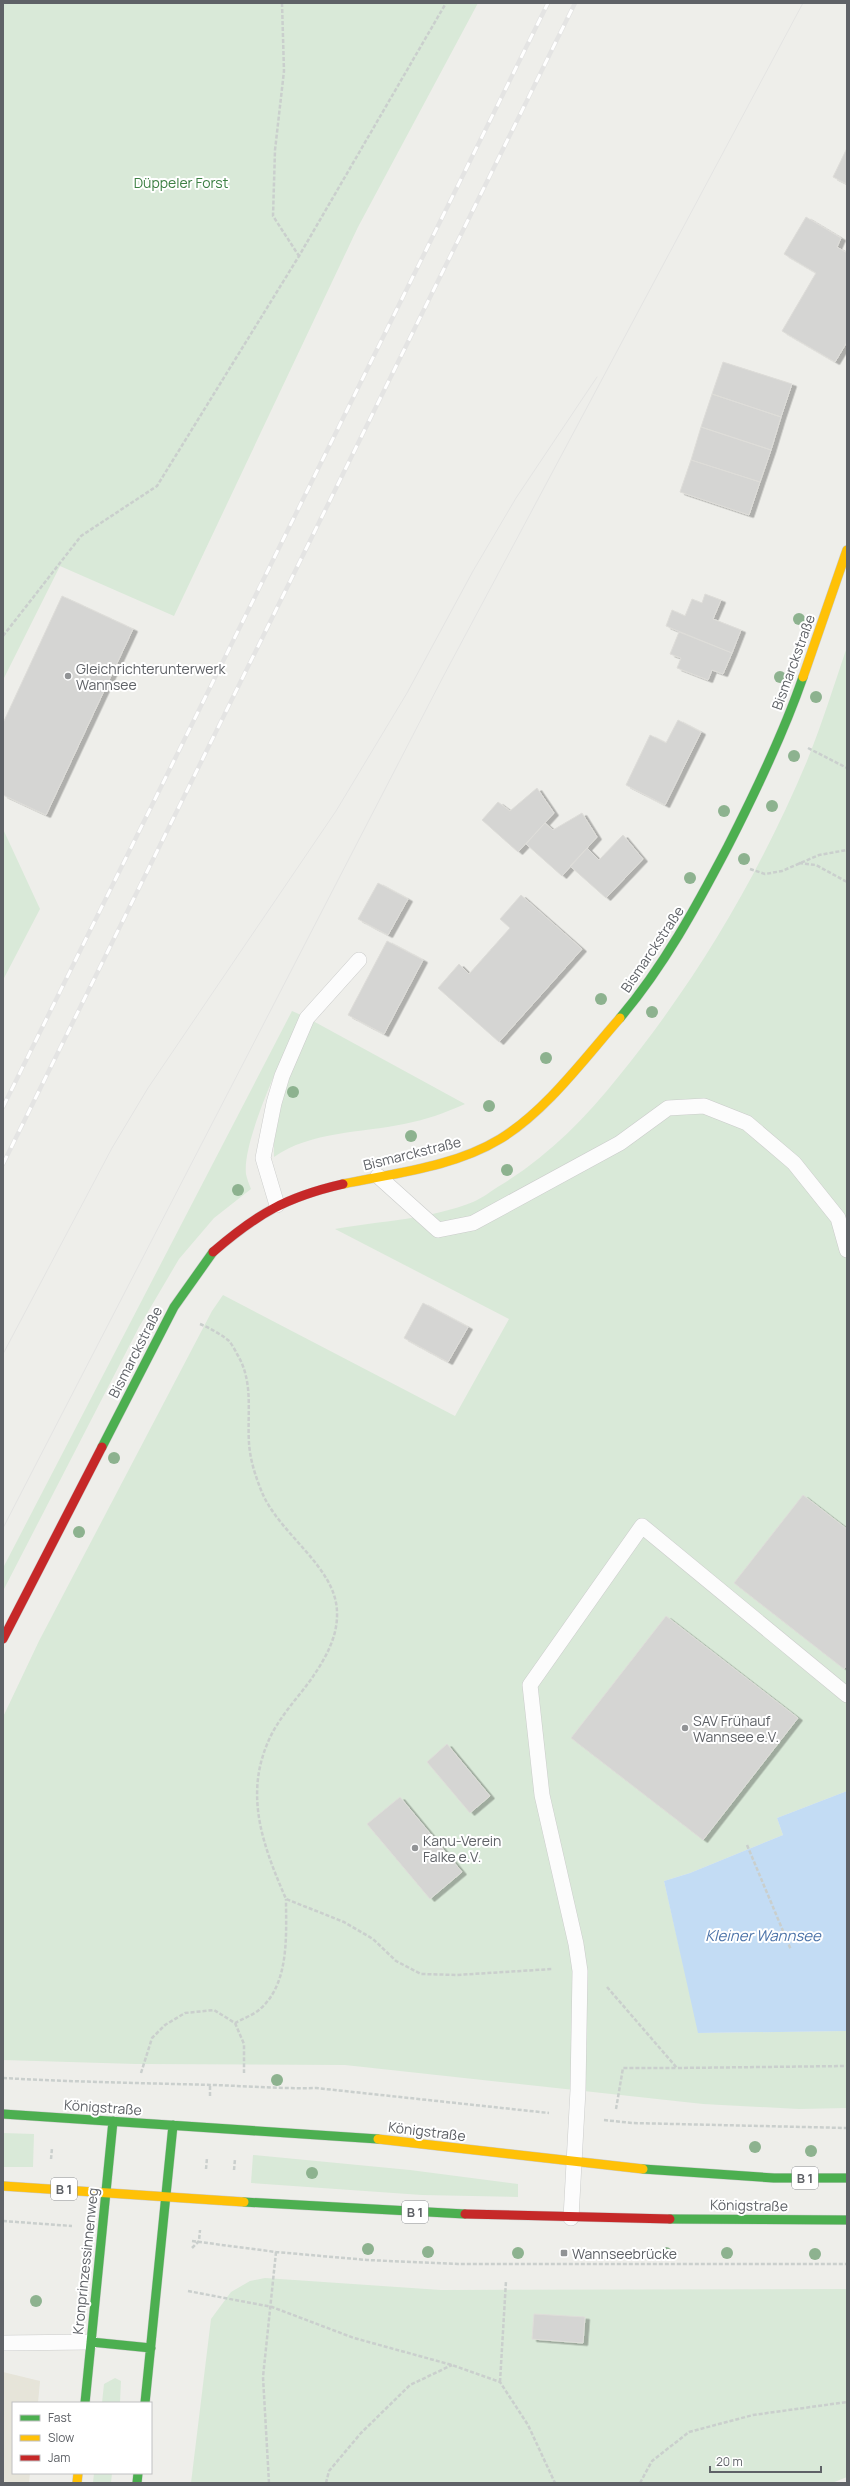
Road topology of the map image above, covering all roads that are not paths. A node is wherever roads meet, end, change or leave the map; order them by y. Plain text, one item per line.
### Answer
1 (847, 550) edge
2 (359, 960) dead end
3 (378, 1176) junction
4 (277, 1205) junction
5 (842, 1220) edge
6 (847, 1250) edge
7 (3, 1639) edge
8 (847, 1695) edge
9 (3, 2114) edge
10 (113, 2121) junction
11 (173, 2125) junction
12 (573, 2163) junction
13 (847, 2178) edge
14 (3, 2186) edge
15 (106, 2192) junction
16 (167, 2195) junction
17 (570, 2218) junction
18 (847, 2220) edge
19 (91, 2342) junction
20 (3, 2343) edge
21 (151, 2348) junction
22 (85, 2402) edge
23 (145, 2402) edge

1 - 3 main road, Bismarckstraße
2 - 4 lane
3 - 4 main road, Bismarckstraße
3 - 5 lane
4 - 7 main road, Bismarckstraße
5 - 6 lane
8 - 12 lane
9 - 10 main road, Königstraße / B 1
10 - 11 main road, Königstraße / B 1
10 - 15 main road, Kronprinzessinnenweg
11 - 12 main road, Königstraße / B 1
11 - 16 main road
12 - 13 main road, Königstraße / B 1
12 - 17 lane
14 - 15 main road, Königstraße / B 1
15 - 16 main road, Königstraße / B 1
15 - 19 main road, Kronprinzessinnenweg
16 - 17 main road, Königstraße / B 1
16 - 21 main road
17 - 18 main road, Königstraße / B 1
19 - 20 lane
19 - 21 main road
19 - 22 main road, Kronprinzessinnenweg
21 - 23 main road

